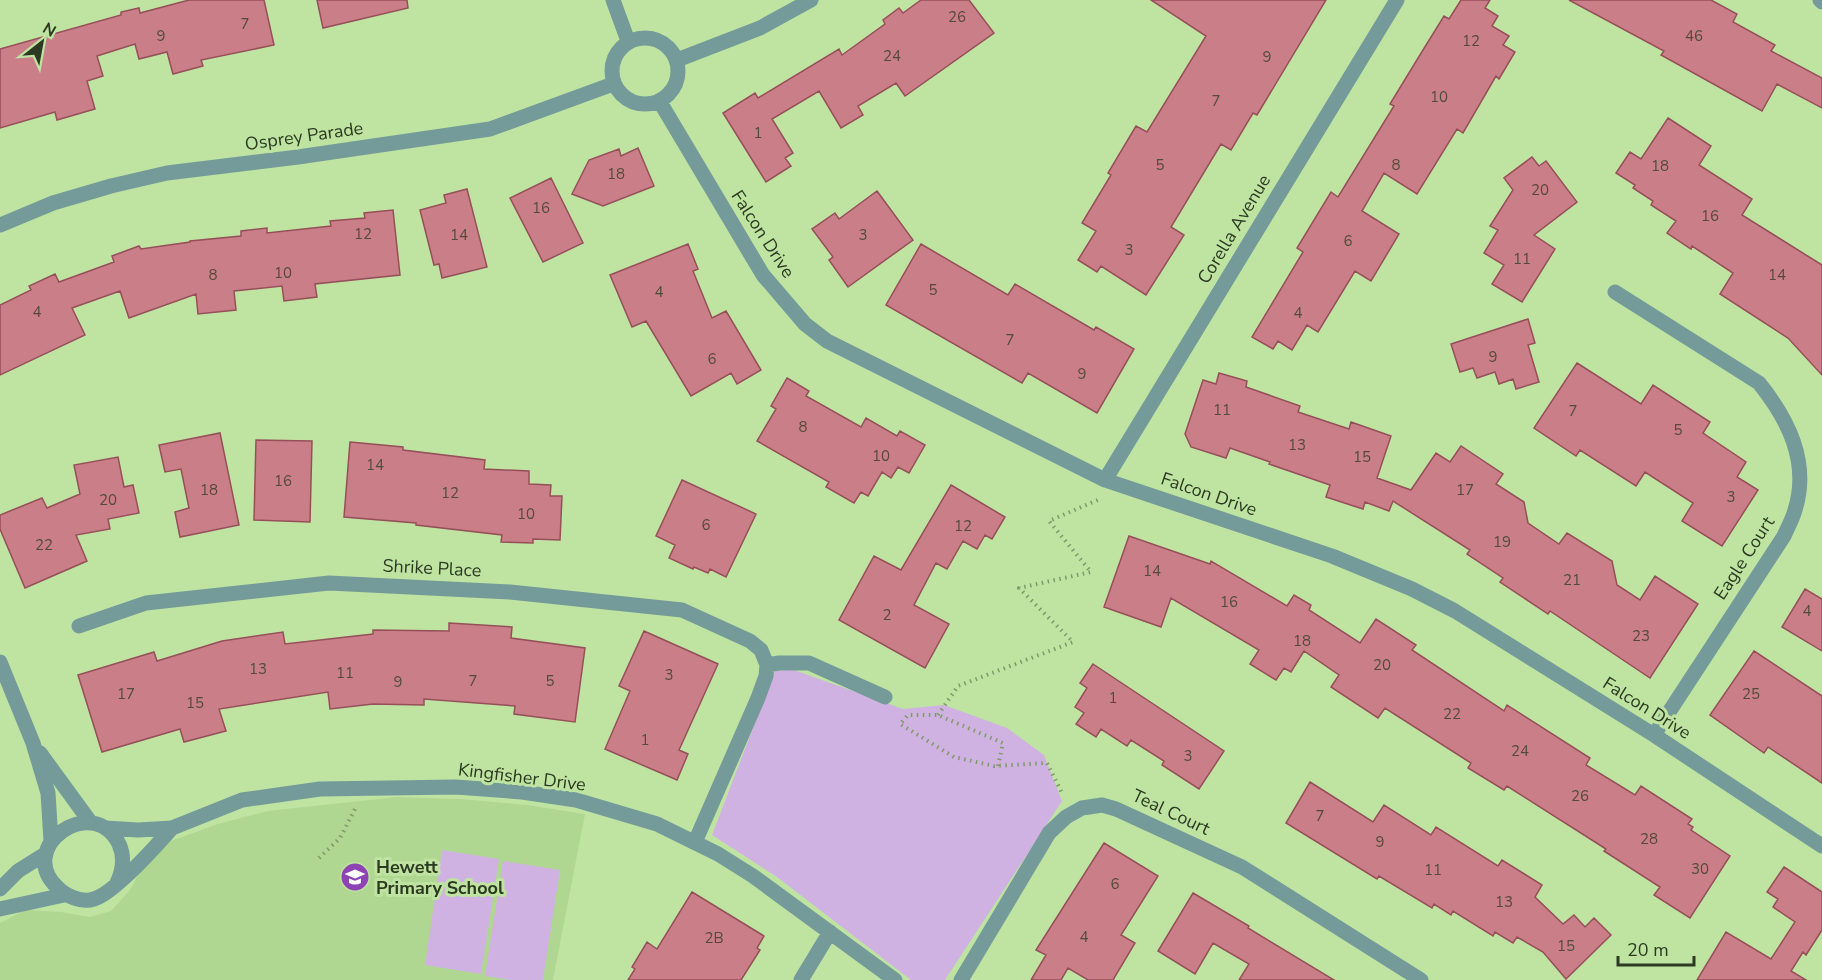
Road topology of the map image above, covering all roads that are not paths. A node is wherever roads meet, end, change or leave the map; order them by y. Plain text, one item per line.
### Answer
1 (613, 0) edge
2 (811, 0) edge
3 (1397, 0) edge
4 (628, 41) junction
5 (677, 60) junction
6 (613, 84) junction
7 (660, 102) junction
8 (0, 225) edge
9 (1615, 292) dead end
10 (1105, 480) junction
11 (79, 626) dead end
12 (0, 662) edge
13 (768, 665) junction
14 (885, 697) dead end
15 (1653, 735) junction
16 (33, 743) junction
17 (98, 826) junction
18 (172, 828) junction
19 (695, 842) junction
20 (1822, 846) edge
21 (48, 847) junction
22 (117, 884) junction
23 (0, 889) edge
24 (64, 895) junction
25 (0, 909) edge
26 (830, 932) junction
27 (801, 980) edge
28 (895, 980) edge
29 (961, 980) edge
30 (1421, 980) edge

1 - 4 street
2 - 5 street
3 - 10 street, Corella Avenue
4 - 5 street
4 - 6 street
5 - 7 street
6 - 7 street
6 - 8 street, Osprey Parade
7 - 10 street, Falcon Drive
9 - 15 street, Eagle Court
10 - 15 street, Falcon Drive
11 - 13 street, Shrike Place
12 - 16 street
13 - 14 street
13 - 19 street
15 - 20 street, Falcon Drive
16 - 17 street
16 - 21 street
17 - 18 street, Kingfisher Drive
17 - 21 street
17 - 22 street
18 - 19 street, Kingfisher Drive
18 - 22 street, Kingfisher Drive
19 - 26 street, Kingfisher Drive
21 - 23 street
21 - 24 street
22 - 24 street
24 - 25 street
26 - 27 street
26 - 28 street, Kingfisher Drive
29 - 30 street, Teal Court

